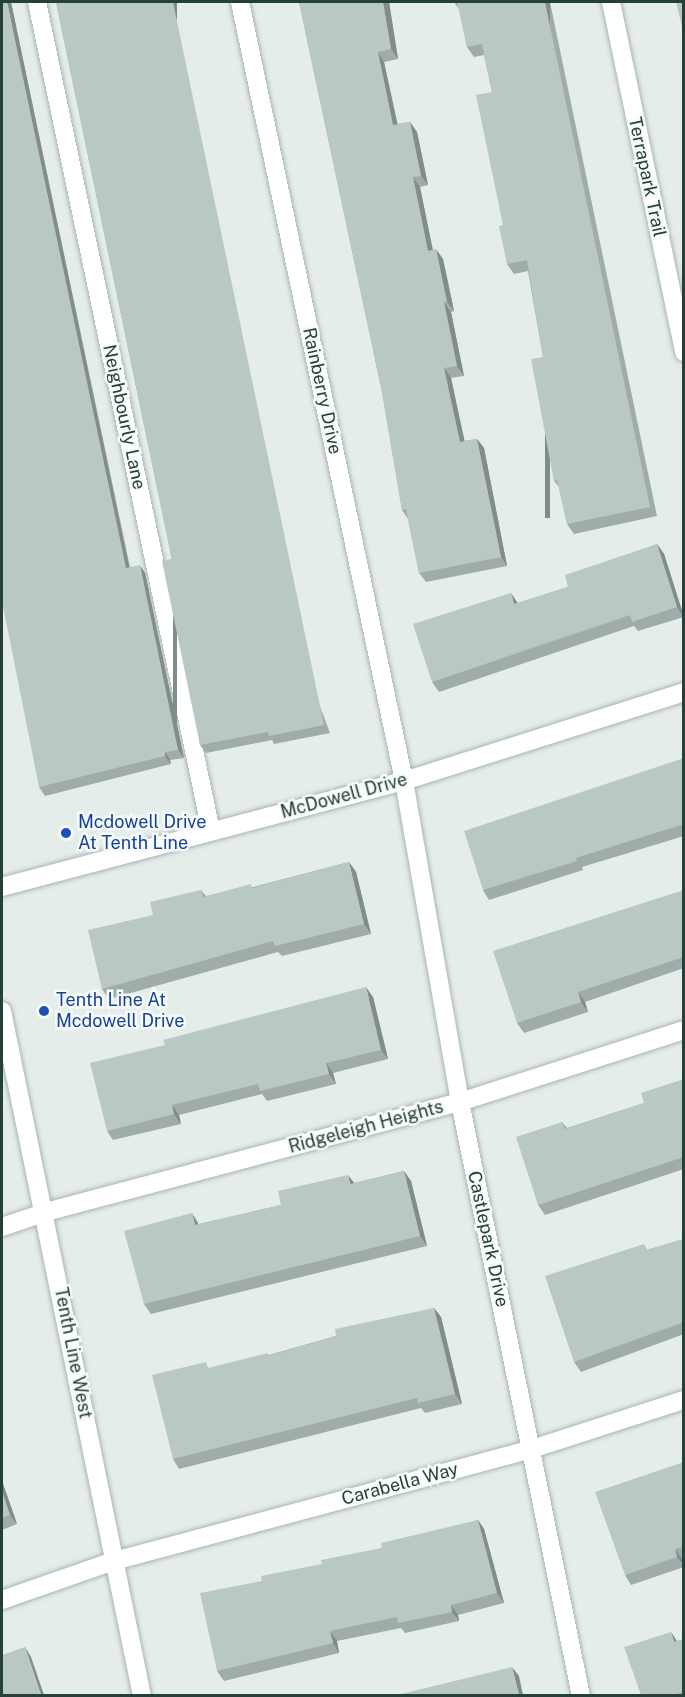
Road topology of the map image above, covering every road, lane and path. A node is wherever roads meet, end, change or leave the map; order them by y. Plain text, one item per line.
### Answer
1 (37, 2) edge
2 (240, 2) edge
3 (611, 2) edge
4 (684, 352) edge
5 (684, 692) edge
6 (404, 781) junction
7 (211, 831) junction
8 (2, 887) edge
9 (2, 1011) edge
10 (684, 1030) edge
11 (460, 1102) junction
12 (46, 1212) junction
13 (2, 1227) edge
14 (684, 1400) edge
15 (532, 1449) junction
16 (114, 1561) junction
17 (2, 1600) edge
18 (142, 1695) edge
19 (581, 1695) edge

1 - 7 street, Neighbourly Lane
2 - 6 street, Rainberry Drive
3 - 4 street, Terrapark Trail
5 - 6 street, McDowell Drive
6 - 7 street, McDowell Drive
6 - 11 street, Castlepark Drive
7 - 8 street, McDowell Drive
9 - 12 street, Tenth Line West
10 - 11 street, Ridgeleigh Heights
11 - 12 street, Ridgeleigh Heights
11 - 15 street, Castlepark Drive
12 - 13 street, Ridgeleigh Heights
12 - 16 street, Tenth Line West
14 - 15 street, Carabella Way
15 - 16 street, Carabella Way
15 - 19 street, Castlepark Drive
16 - 17 street, Carabella Way
16 - 18 street, Tenth Line West

